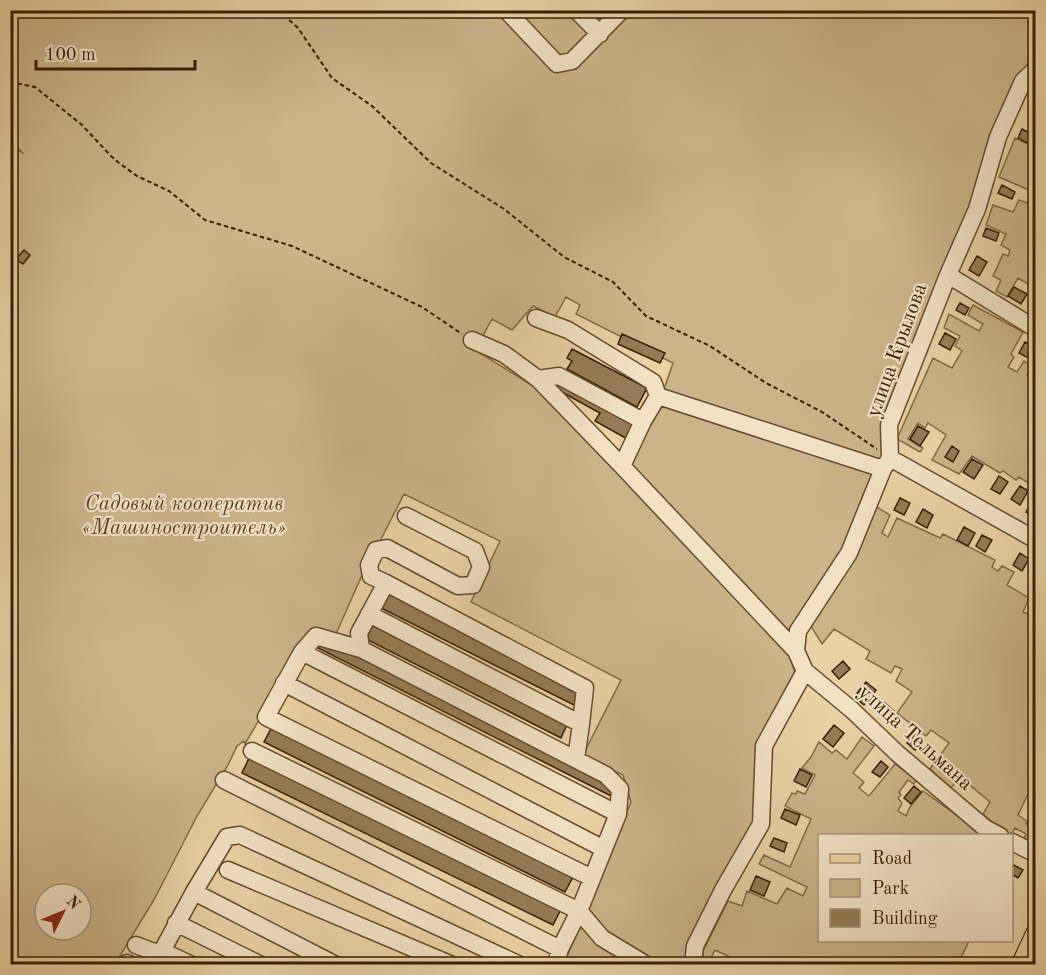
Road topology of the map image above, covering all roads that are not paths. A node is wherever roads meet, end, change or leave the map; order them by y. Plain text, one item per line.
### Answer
1 (506, 10) edge
2 (576, 10) edge
3 (622, 10) edge
4 (600, 34) junction
5 (1035, 69) edge
6 (948, 275) junction
7 (536, 318) dead end
8 (1035, 329) edge
9 (472, 340) road end
10 (538, 379) junction
11 (658, 396) junction
12 (643, 421) junction
13 (887, 464) junction
14 (622, 466) junction
15 (406, 516) dead end
16 (1035, 540) edge
17 (386, 584) junction
18 (369, 614) junction
19 (361, 649) junction
20 (796, 651) junction
21 (303, 652) junction
22 (804, 670) junction
23 (284, 683) junction
24 (581, 724) junction
25 (252, 751) dead end
26 (576, 759) junction
27 (224, 780) dead end
28 (618, 814) junction
29 (996, 834) edge
30 (1013, 843) edge
31 (604, 849) junction
32 (1035, 854) edge
33 (228, 870) dead end
34 (592, 878) junction
35 (194, 892) junction
36 (579, 911) junction
37 (176, 923) junction
38 (1035, 934) edge
39 (136, 945) dead end
40 (162, 951) junction
41 (558, 957) edge
42 (190, 964) edge
43 (260, 964) edge
44 (334, 964) edge
45 (450, 964) edge
46 (519, 964) edge
47 (645, 964) edge
48 (693, 964) edge
49 (1022, 964) edge

1 - 4 street
2 - 4 street
3 - 4 street
5 - 6 street, улица Крылова
6 - 8 street, улица Крылова
6 - 13 street, улица Крылова
7 - 11 street
9 - 10 street
10 - 12 street
10 - 14 street
11 - 12 street
11 - 13 street
12 - 14 street
13 - 16 street
13 - 20 street, улица Крылова
14 - 20 street
15 - 17 street
17 - 18 street
17 - 24 street
18 - 19 street
18 - 24 street
19 - 21 street
19 - 26 street
20 - 22 street
21 - 23 street
21 - 28 street
22 - 29 street, улица Тельмана
22 - 48 street
23 - 31 street
23 - 34 street
24 - 26 street
25 - 36 street
26 - 28 street
27 - 41 street
28 - 31 street
30 - 32 street
31 - 34 street
33 - 45 street
34 - 36 street
35 - 37 street
35 - 44 street
35 - 46 street
36 - 41 street
36 - 47 street
37 - 40 street
37 - 43 street
38 - 49 main road
39 - 40 street
40 - 42 street

